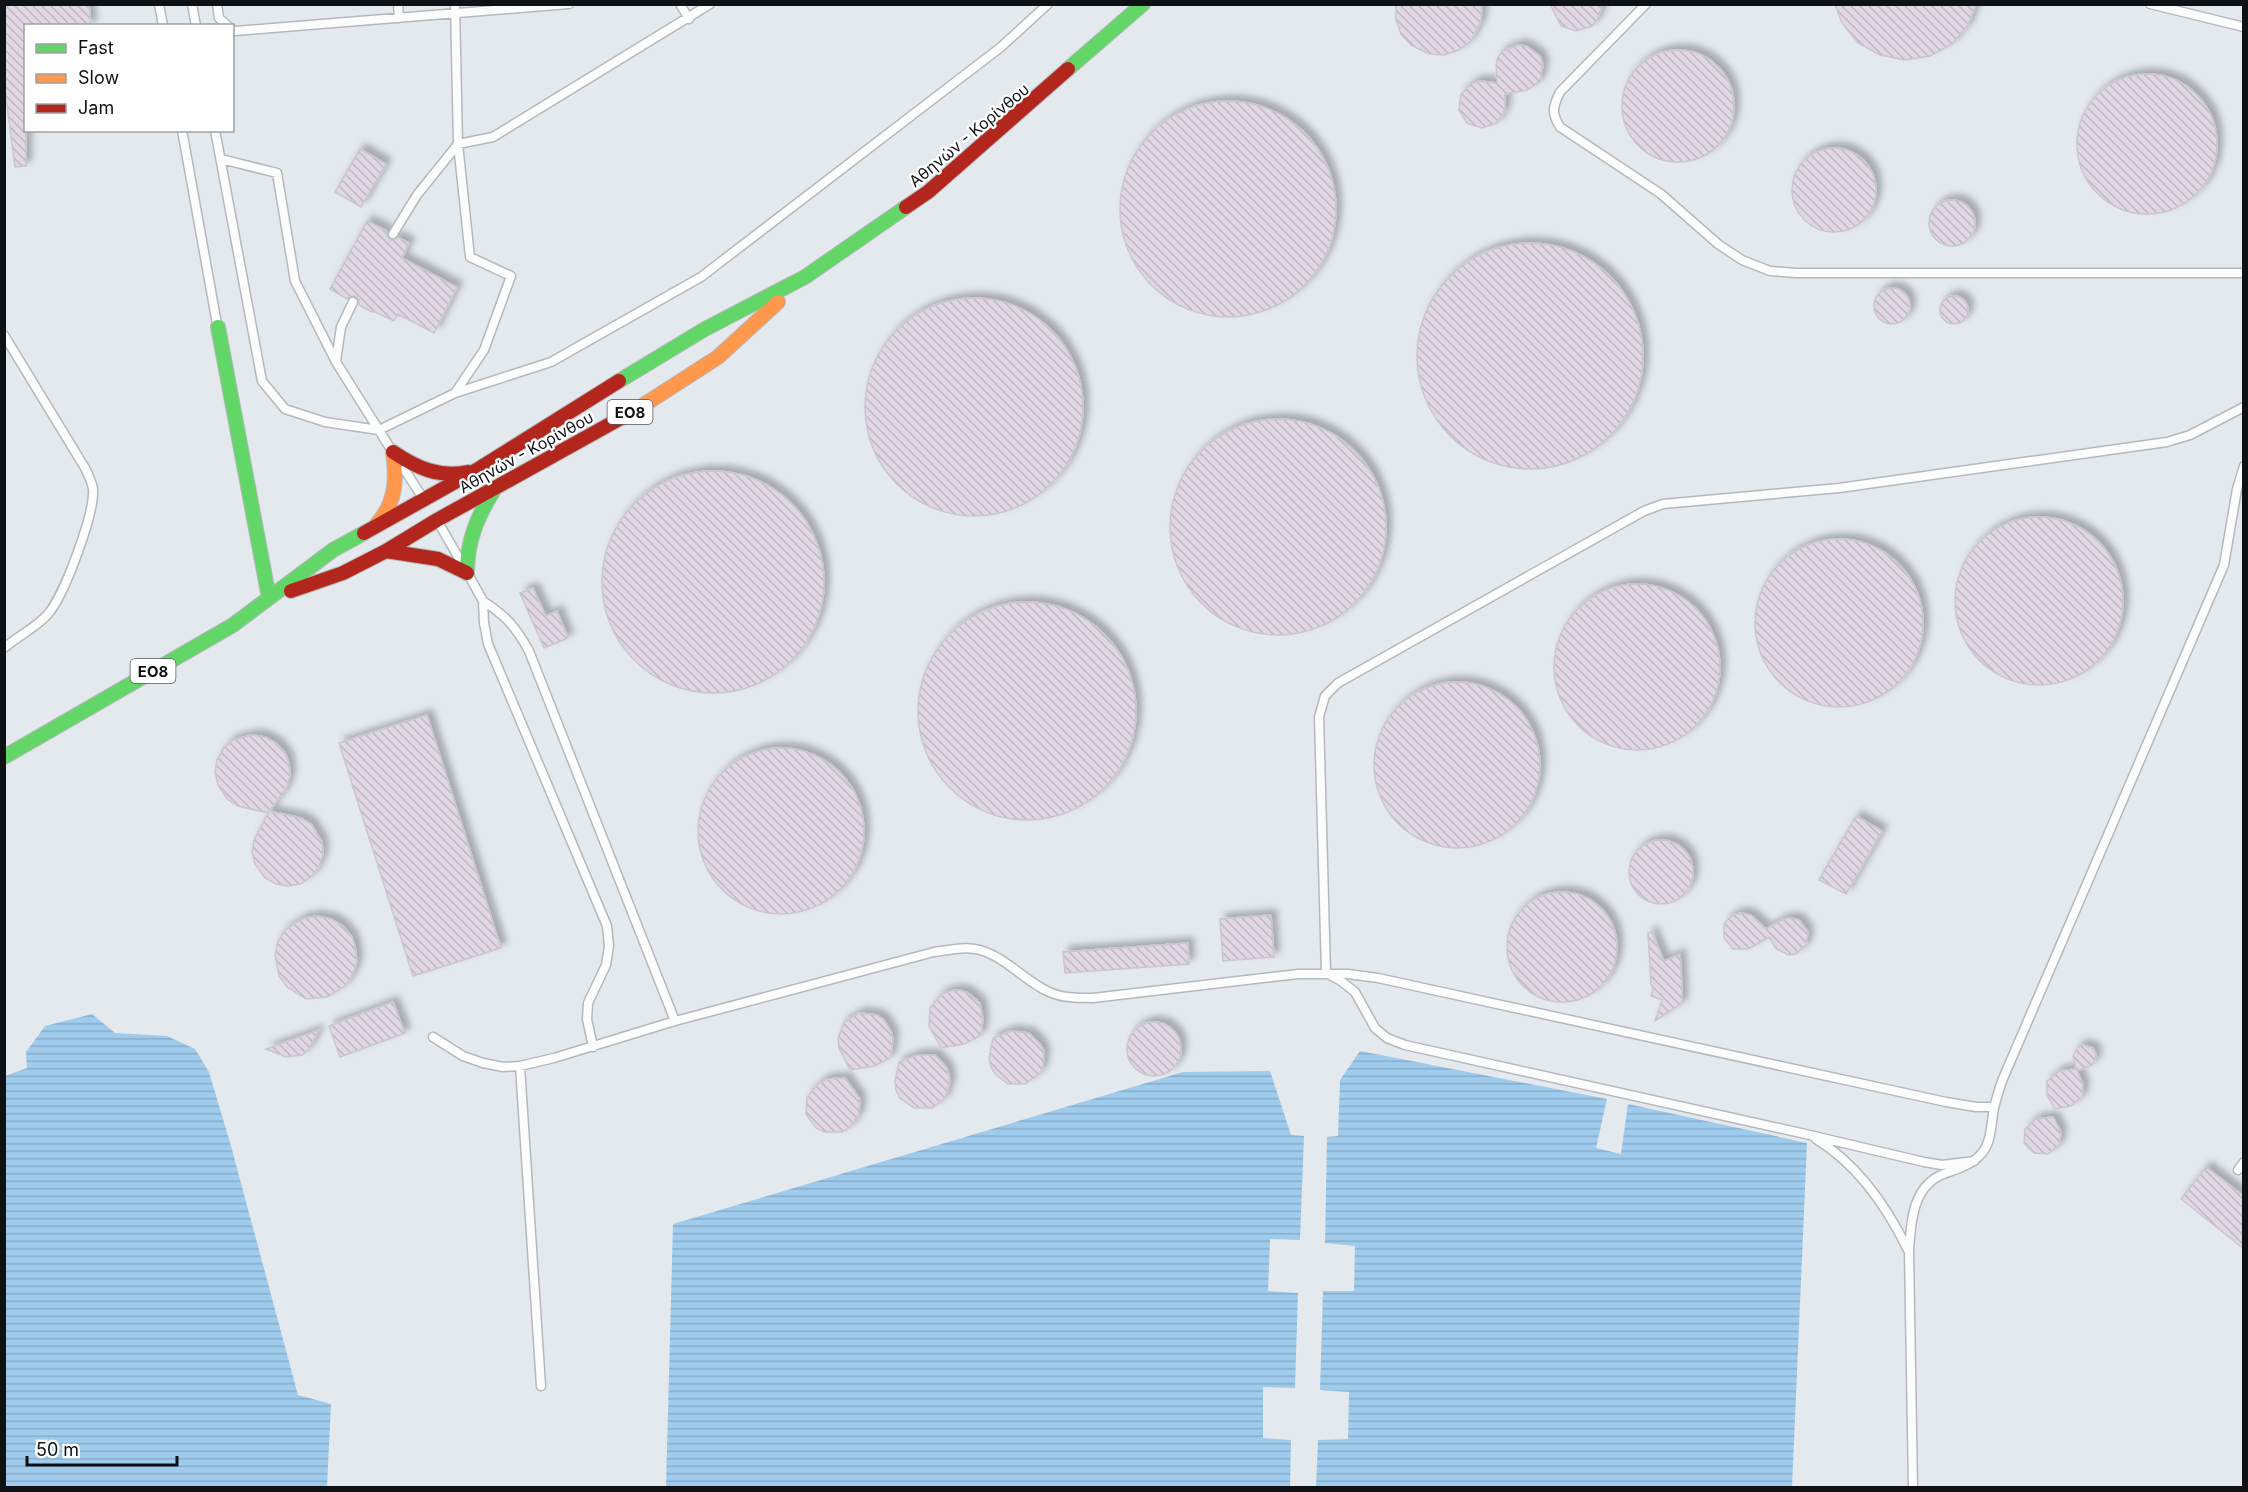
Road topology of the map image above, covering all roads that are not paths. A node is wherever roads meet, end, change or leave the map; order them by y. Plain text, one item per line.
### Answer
1 (159, 4) edge
2 (192, 4) edge
3 (217, 4) edge
4 (398, 4) edge
5 (569, 4) edge
6 (680, 4) edge
7 (710, 4) edge
8 (1048, 4) edge
9 (1143, 4) edge
10 (1646, 4) edge
11 (2150, 4) edge
12 (490, 8) edge
13 (455, 9) edge
14 (399, 18) junction
15 (689, 19) junction
16 (163, 24) edge
17 (196, 24) edge
18 (226, 24) edge
19 (2244, 27) edge
20 (234, 30) edge
21 (182, 132) edge
22 (215, 132) edge
23 (458, 144) junction
24 (221, 159) junction
25 (393, 234) dead end
26 (2244, 273) edge
27 (805, 277) junction
28 (353, 302) dead end
29 (218, 327) joint
30 (4, 335) edge
31 (336, 362) junction
32 (455, 393) junction
33 (2244, 407) edge
34 (379, 430) junction
35 (393, 452) junction
36 (2244, 466) edge
37 (480, 468) junction
38 (495, 489) junction
39 (2240, 489) edge
40 (430, 509) junction
41 (375, 527) junction
42 (387, 551) junction
43 (467, 573) junction
44 (269, 598) junction
45 (483, 601) junction
46 (4, 648) edge
47 (4, 757) edge
48 (1326, 973) junction
49 (675, 1021) junction
50 (433, 1037) dead end
51 (593, 1047) junction
52 (520, 1066) junction
53 (1994, 1107) junction
54 (1801, 1133) junction
55 (1974, 1161) junction
56 (2244, 1162) edge
57 (2238, 1170) dead end
58 (1909, 1250) junction
59 (541, 1386) dead end
60 (1913, 1488) edge

1 - 16 lane
2 - 17 lane
3 - 18 lane
4 - 14 lane
5 - 12 lane
6 - 15 lane
7 - 15 lane
8 - 32 lane
9 - 27 main road, Αθηνών - Κορίνθου / ΕΟ8
10 - 26 lane
11 - 19 lane
12 - 13 lane
13 - 14 lane
13 - 23 lane
14 - 20 lane
15 - 23 lane
21 - 29 lane
22 - 24 lane
23 - 25 lane
23 - 32 lane
24 - 31 lane
24 - 34 lane
27 - 37 main road, Αθηνών - Κορίνθου / ΕΟ8
27 - 38 main road, Αθηνών - Κορίνθου / ΕΟ8
28 - 31 lane
29 - 44 main road
30 - 46 lane
31 - 34 lane
32 - 34 lane
33 - 48 lane
34 - 35 lane
35 - 37 main road
35 - 40 lane
35 - 41 main road
36 - 39 lane
37 - 40 main road, Αθηνών - Κορίνθου / ΕΟ8
38 - 40 main road, Αθηνών - Κορίνθου / ΕΟ8
38 - 43 main road
39 - 53 lane
40 - 41 main road, Αθηνών - Κορίνθου / ΕΟ8
40 - 42 main road, Αθηνών - Κορίνθου / ΕΟ8
40 - 43 lane
41 - 44 main road, Αθηνών - Κορίνθου / ΕΟ8
42 - 43 main road
42 - 44 main road, Αθηνών - Κορίνθου / ΕΟ8
43 - 45 lane
44 - 47 main road, Αθηνών - Κορίνθου / ΕΟ8
45 - 49 lane
45 - 51 lane
48 - 49 lane
48 - 53 lane
48 - 54 lane
49 - 51 lane
50 - 52 lane
51 - 52 lane
52 - 59 lane
53 - 55 lane
54 - 55 lane
54 - 58 lane
55 - 58 lane
56 - 57 lane
58 - 60 lane

